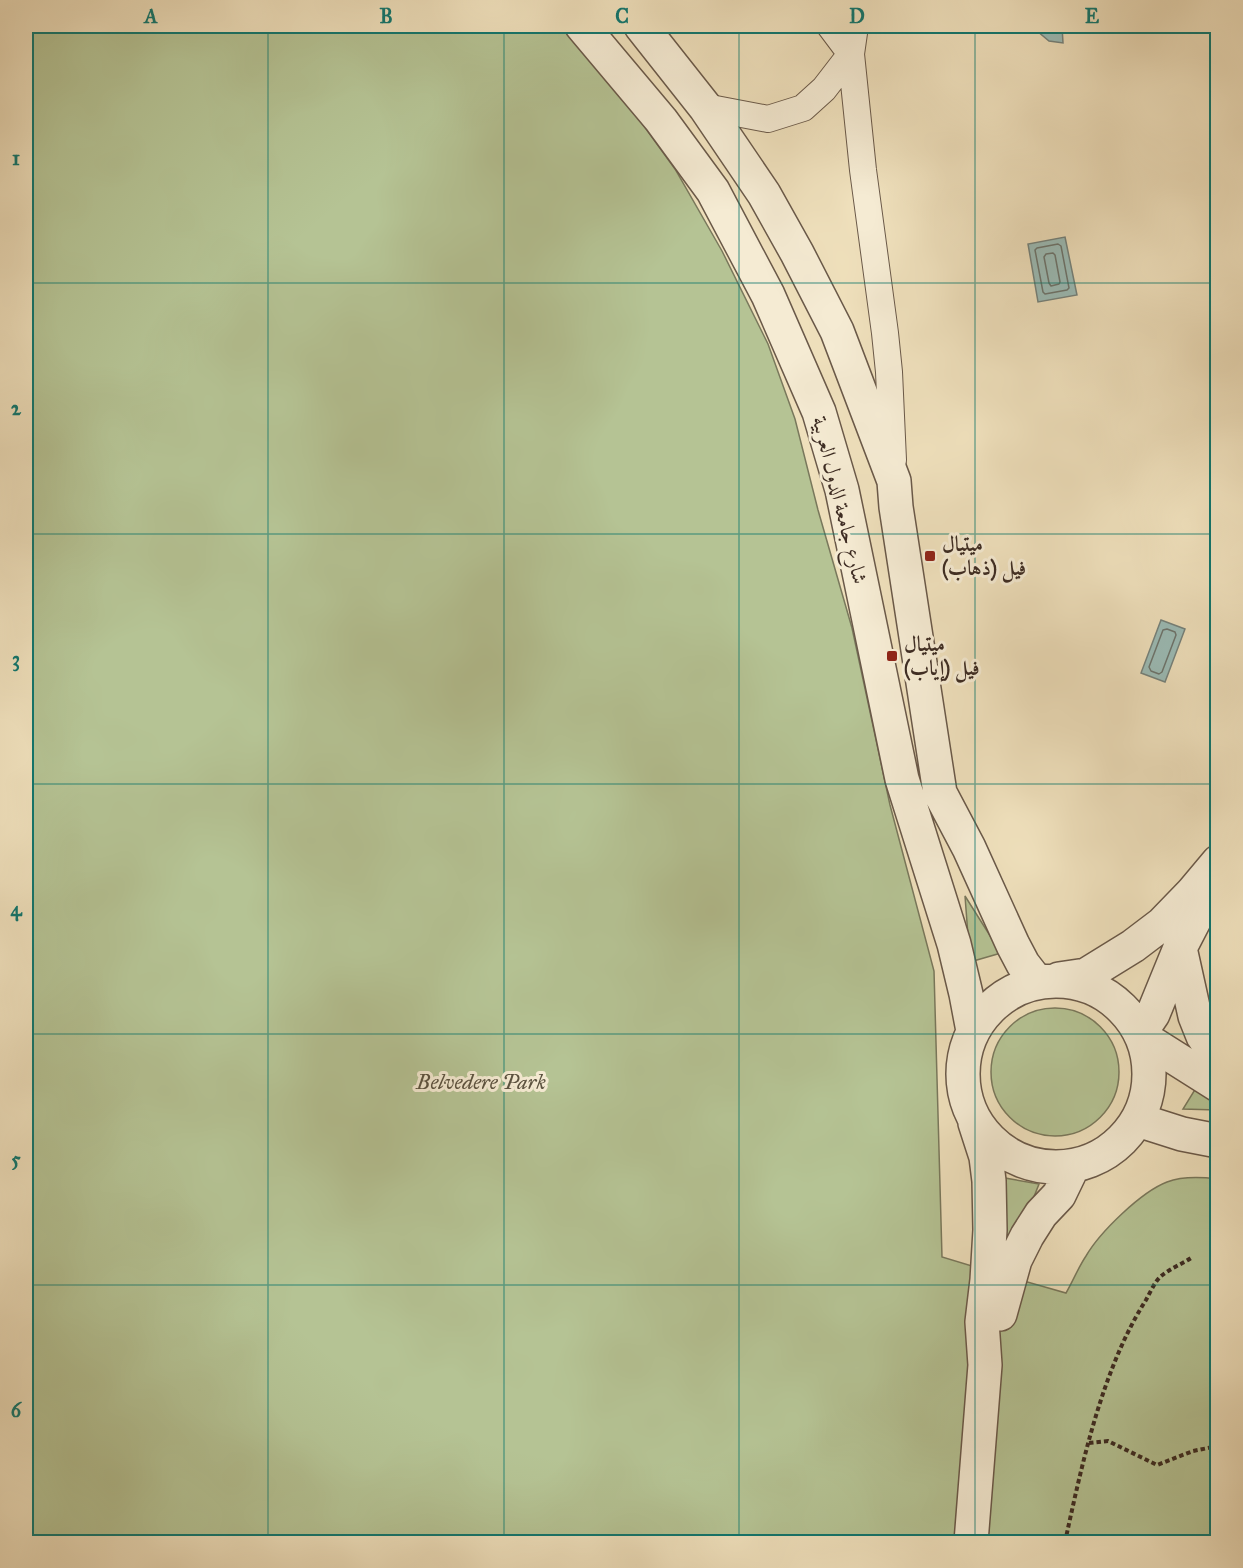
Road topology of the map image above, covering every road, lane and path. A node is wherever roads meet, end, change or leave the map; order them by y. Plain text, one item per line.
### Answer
1 (582, 26) edge
2 (641, 26) edge
3 (830, 26) edge
4 (855, 26) edge
5 (851, 54) junction
6 (705, 107) junction
7 (894, 480) junction
8 (1218, 862) edge
9 (1218, 876) edge
10 (1180, 948) junction
11 (1043, 981) junction
12 (973, 1031) junction
13 (1141, 1035) junction
14 (1218, 1059) edge
15 (1218, 1085) edge
16 (1138, 1120) junction
17 (975, 1121) junction
18 (1218, 1141) edge
19 (1073, 1166) junction
20 (1191, 1258) dead end
21 (985, 1365) junction
22 (1088, 1443) junction
23 (1218, 1446) edge
24 (971, 1542) edge
25 (1065, 1542) edge

1 - 12 street, شارع جامعة الدول العربية
2 - 6 street
3 - 5 street
4 - 5 street
5 - 6 street
5 - 7 street
6 - 7 street
7 - 11 street
8 - 11 street
9 - 10 street
10 - 13 street
10 - 14 street
11 - 12 street, شارع جامعة الدول العربية
11 - 13 street, شارع جامعة الدول العربية
12 - 17 street, شارع جامعة الدول العربية
13 - 15 street, شارع جامعة الدول العربية
13 - 16 street, شارع جامعة الدول العربية
16 - 18 street
16 - 19 street, شارع جامعة الدول العربية
17 - 19 street, شارع جامعة الدول العربية
17 - 21 street
19 - 21 street
20 - 22 path
21 - 24 street
22 - 23 path
22 - 25 path

